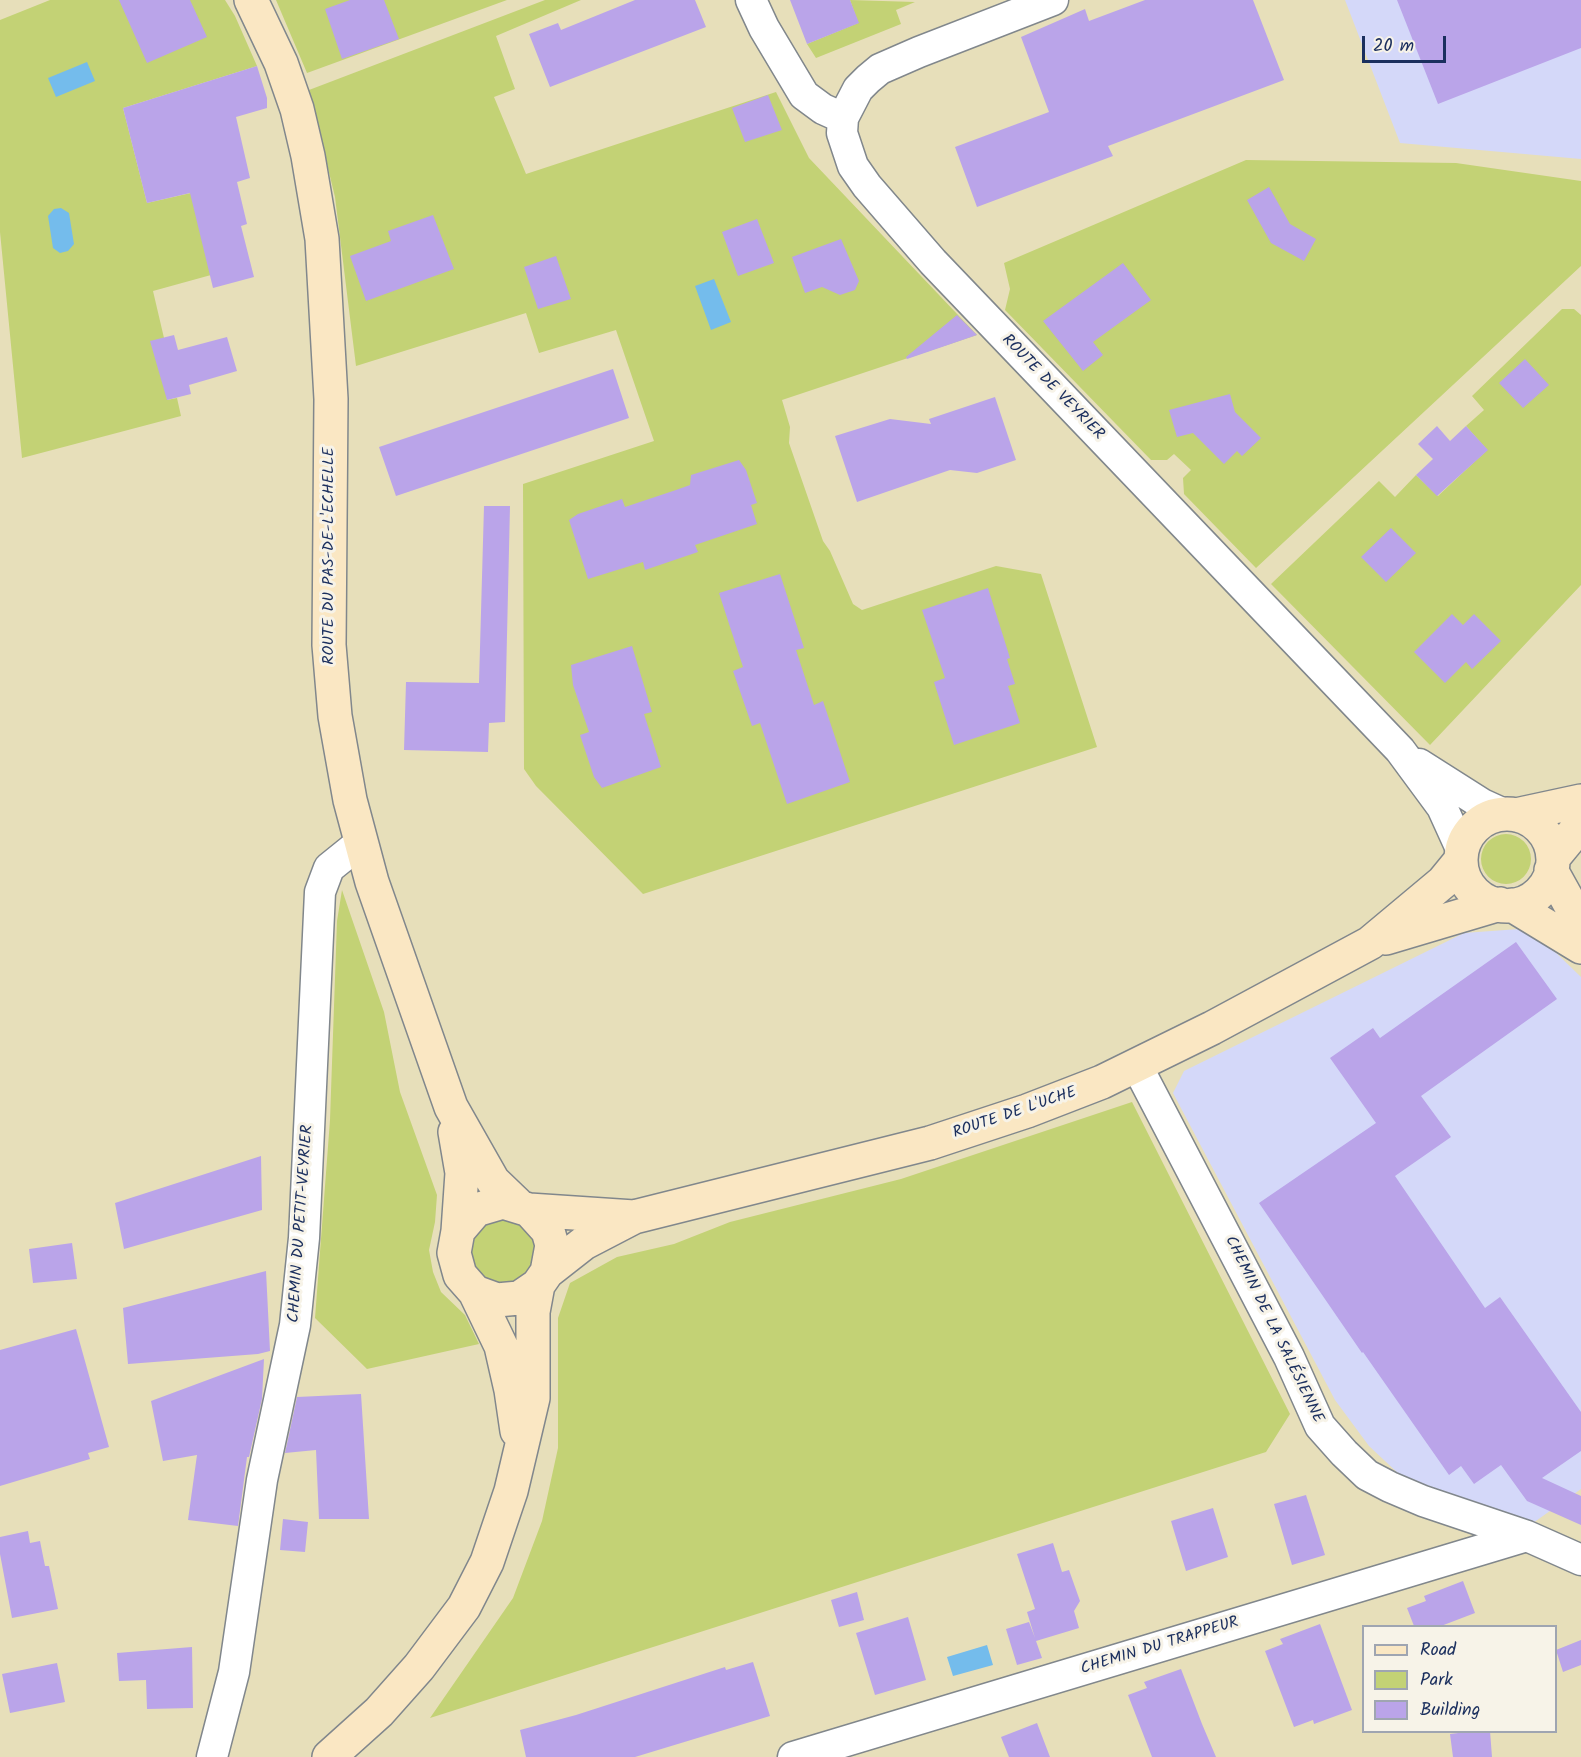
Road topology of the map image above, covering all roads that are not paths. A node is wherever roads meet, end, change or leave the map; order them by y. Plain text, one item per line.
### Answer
1 (251, 0) edge
2 (751, 0) edge
3 (1053, 0) edge
4 (843, 118) junction
5 (1400, 750) junction
6 (1581, 801) edge
7 (1510, 814) junction
8 (1581, 824) edge
9 (360, 843) junction
10 (1461, 855) junction
11 (1552, 864) junction
12 (1506, 905) junction
13 (1581, 924) edge
14 (1370, 943) junction
15 (1581, 947) edge
16 (1137, 1066) junction
17 (451, 1107) junction
18 (523, 1207) junction
19 (634, 1217) junction
20 (458, 1231) junction
21 (543, 1279) junction
22 (475, 1292) junction
23 (519, 1451) junction
24 (1527, 1536) junction
25 (1581, 1560) edge
26 (212, 1757) edge
27 (329, 1757) edge
28 (793, 1757) edge

1 - 9 main road, ROUTE DU PAS-DE-L'ECHELLE
2 - 4 street
3 - 4 street
4 - 5 street, ROUTE DE VEYRIER
5 - 7 street, ROUTE DE VEYRIER
5 - 10 street, ROUTE DE VEYRIER
6 - 7 main road
7 - 10 main road
7 - 11 main road
8 - 11 main road
9 - 17 main road, ROUTE DU PAS-DE-L'ECHELLE
9 - 26 street, CHEMIN DU PETIT-VEYRIER
10 - 12 main road
10 - 14 main road, ROUTE DE L'UCHE
11 - 12 main road
11 - 13 main road
12 - 14 main road, ROUTE DE L'UCHE
12 - 15 main road
14 - 16 main road, ROUTE DE L'UCHE
16 - 19 main road, ROUTE DE L'UCHE
16 - 24 street, CHEMIN DE LA SALÉSIENNE
17 - 18 main road, ROUTE DU PAS-DE-L'ECHELLE
17 - 20 main road, ROUTE DU PAS-DE-L'ECHELLE
18 - 19 main road, ROUTE DE L'UCHE
18 - 20 main road
18 - 21 main road
19 - 21 main road, ROUTE DE L'UCHE
20 - 22 main road
21 - 22 main road
21 - 23 main road
22 - 23 main road
23 - 27 main road
24 - 25 street, CHEMIN DE LA SALÉSIENNE
24 - 28 street, CHEMIN DU TRAPPEUR

